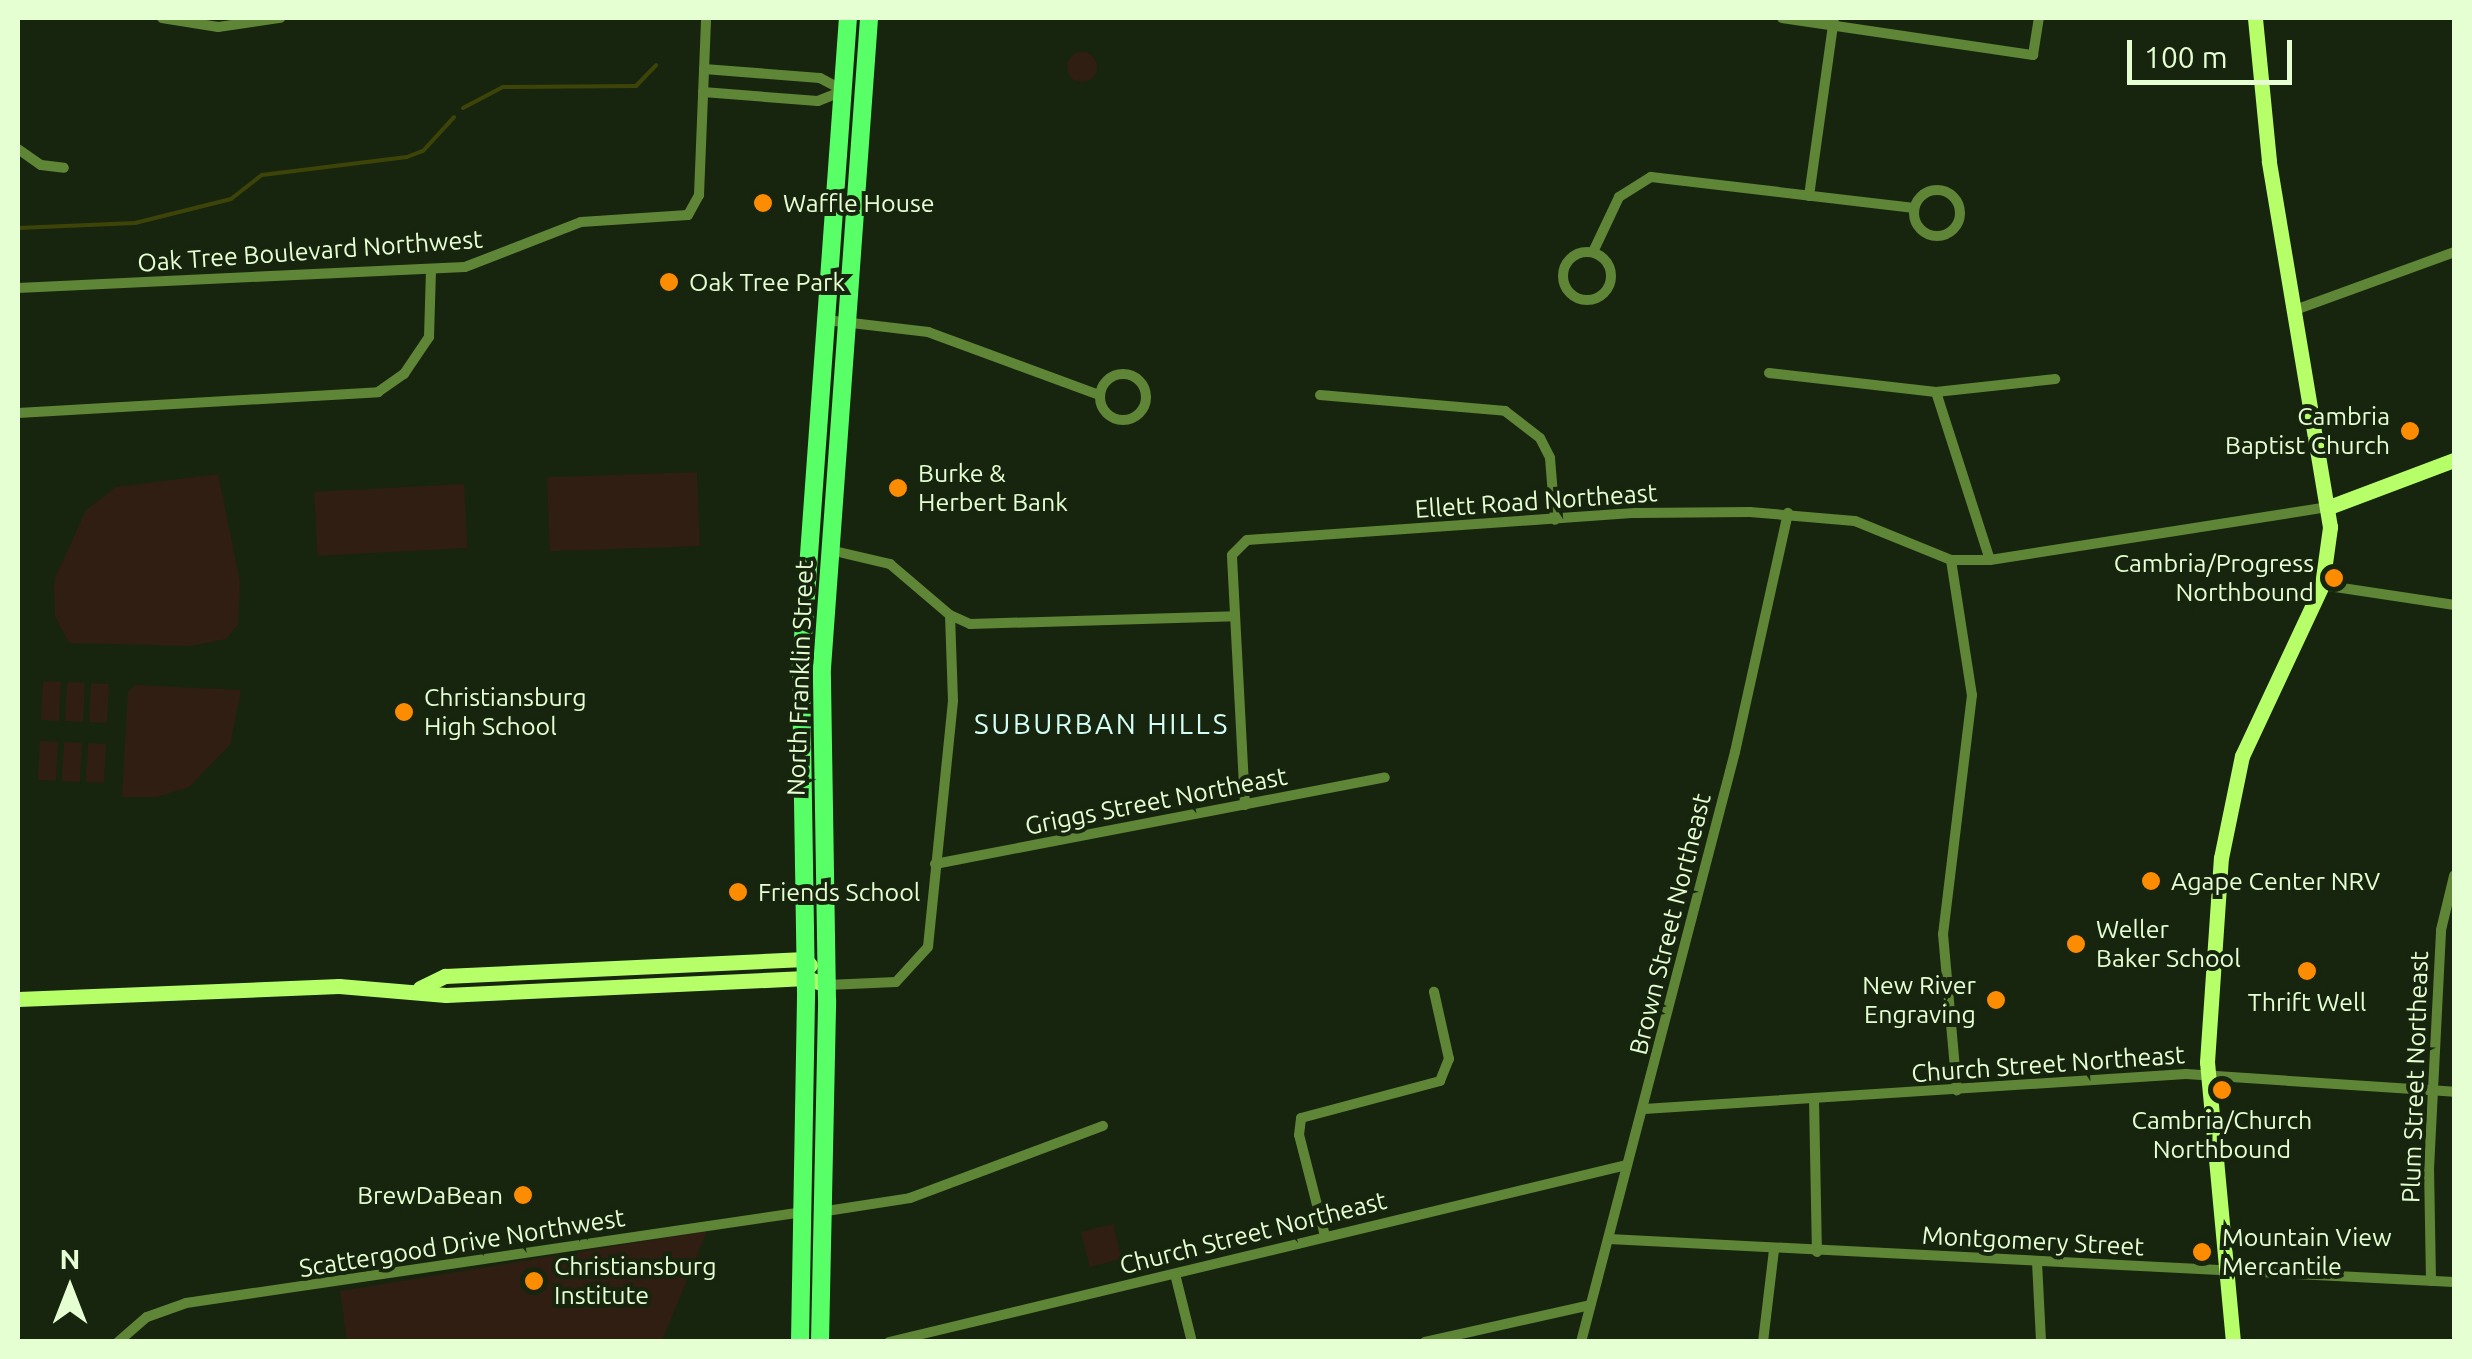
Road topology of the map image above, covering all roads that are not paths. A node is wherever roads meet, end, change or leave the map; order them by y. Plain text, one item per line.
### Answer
1 (162, 18) edge
2 (280, 18) edge
3 (706, 18) edge
4 (848, 18) edge
5 (869, 18) edge
6 (1782, 18) edge
7 (2038, 18) edge
8 (2256, 18) edge
9 (1834, 21) edge
10 (704, 69) junction
11 (853, 91) junction
12 (703, 92) junction
13 (18, 150) edge
14 (64, 168) dead end
15 (1809, 196) junction
16 (1914, 208) junction
17 (1593, 252) junction
18 (2454, 252) edge
19 (431, 269) junction
20 (18, 288) edge
21 (2295, 310) junction
22 (826, 320) junction
23 (846, 320) junction
24 (1769, 373) dead end
25 (2056, 379) dead end
26 (1936, 392) junction
27 (1099, 394) junction
28 (1320, 395) dead end
29 (18, 413) edge
30 (2454, 460) edge
31 (2329, 507) junction
32 (1788, 514) junction
33 (1555, 520) junction
34 (829, 550) junction
35 (1950, 560) junction
36 (1990, 560) junction
37 (2322, 585) junction
38 (2454, 606) edge
39 (950, 616) junction
40 (1235, 616) junction
41 (1385, 777) dead end
42 (1245, 805) junction
43 (935, 864) junction
44 (2454, 876) edge
45 (2454, 928) edge
46 (2441, 930) junction
47 (805, 968) junction
48 (827, 985) junction
49 (1434, 992) dead end
50 (18, 999) edge
51 (2207, 1075) junction
52 (1958, 1090) junction
53 (2432, 1091) junction
54 (2454, 1092) edge
55 (1814, 1099) junction
56 (1644, 1109) junction
57 (1103, 1126) dead end
58 (1627, 1165) junction
59 (803, 1212) junction
60 (824, 1212) junction
61 (1324, 1236) junction
62 (1609, 1239) junction
63 (1774, 1250) junction
64 (1817, 1252) junction
65 (2038, 1262) junction
66 (2224, 1272) junction
67 (1175, 1274) junction
68 (2431, 1281) junction
69 (2454, 1282) edge
70 (1590, 1305) junction
71 (118, 1342) edge
72 (800, 1342) edge
73 (820, 1342) edge
74 (889, 1342) edge
75 (1192, 1342) edge
76 (1424, 1342) edge
77 (1581, 1342) edge
78 (1764, 1342) edge
79 (2042, 1342) edge
80 (2233, 1342) edge

1 - 2 street
3 - 10 street, Oak Tree Boulevard Northwest
4 - 11 main road, North Franklin Street
5 - 11 main road, North Franklin Street
6 - 9 street
7 - 9 street
8 - 21 main road
9 - 15 street
10 - 11 street
10 - 12 street, Oak Tree Boulevard Northwest
11 - 12 street
11 - 22 main road, North Franklin Street
11 - 23 main road, North Franklin Street
12 - 19 street, Oak Tree Boulevard Northwest
13 - 14 street
15 - 16 street
15 - 17 street
16 - 16 street
17 - 17 street
18 - 21 street
19 - 20 street, Oak Tree Boulevard Northwest
19 - 29 street
21 - 31 main road
22 - 23 street
22 - 47 main road, North Franklin Street
23 - 27 street
23 - 34 main road, North Franklin Street
24 - 26 street
25 - 26 street
26 - 36 street
27 - 27 street
28 - 33 street
30 - 31 main road
31 - 36 street, Ellett Road Northeast
31 - 37 main road
32 - 33 street, Ellett Road Northeast
32 - 35 street, Ellett Road Northeast
32 - 56 street, Brown Street Northeast
33 - 40 street, Ellett Road Northeast
34 - 39 street
34 - 48 main road, North Franklin Street
35 - 36 street, Ellett Road Northeast
35 - 52 street
37 - 38 street
37 - 51 main road
39 - 40 street
39 - 43 street
40 - 42 street, Ellett Road Northeast
41 - 42 street, Griggs Street Northeast
42 - 43 street, Griggs Street Northeast
43 - 48 street
44 - 46 street, Plum Street Northeast
45 - 46 street
46 - 53 street, Plum Street Northeast
47 - 48 main road
47 - 50 main road
47 - 59 main road, North Franklin Street
48 - 60 main road, North Franklin Street
49 - 61 street
51 - 52 street, Church Street Northeast
51 - 53 street, Church Street Northeast
51 - 66 main road
52 - 55 street, Church Street Northeast
53 - 54 street, Church Street Northeast
53 - 68 street, Plum Street Northeast
55 - 56 street, Church Street Northeast
55 - 64 street
56 - 58 street, Brown Street Northeast
57 - 60 street, Scattergood Drive Northwest
58 - 61 street, Church Street Northeast
58 - 62 street, Brown Street Northeast
59 - 60 street, Scattergood Drive Northwest
59 - 71 street, Scattergood Drive Northwest
59 - 72 main road, North Franklin Street
60 - 73 main road, North Franklin Street
61 - 67 street, Church Street Northeast
62 - 63 street, Montgomery Street
62 - 70 street, Brown Street Northeast
63 - 64 street, Montgomery Street
63 - 78 street
64 - 65 street, Montgomery Street
65 - 66 street, Montgomery Street
65 - 79 street
66 - 68 street, Montgomery Street
66 - 80 main road
67 - 74 street, Church Street Northeast
67 - 75 street
68 - 69 street, Montgomery Street
70 - 76 street
70 - 77 street, Brown Street Northeast

